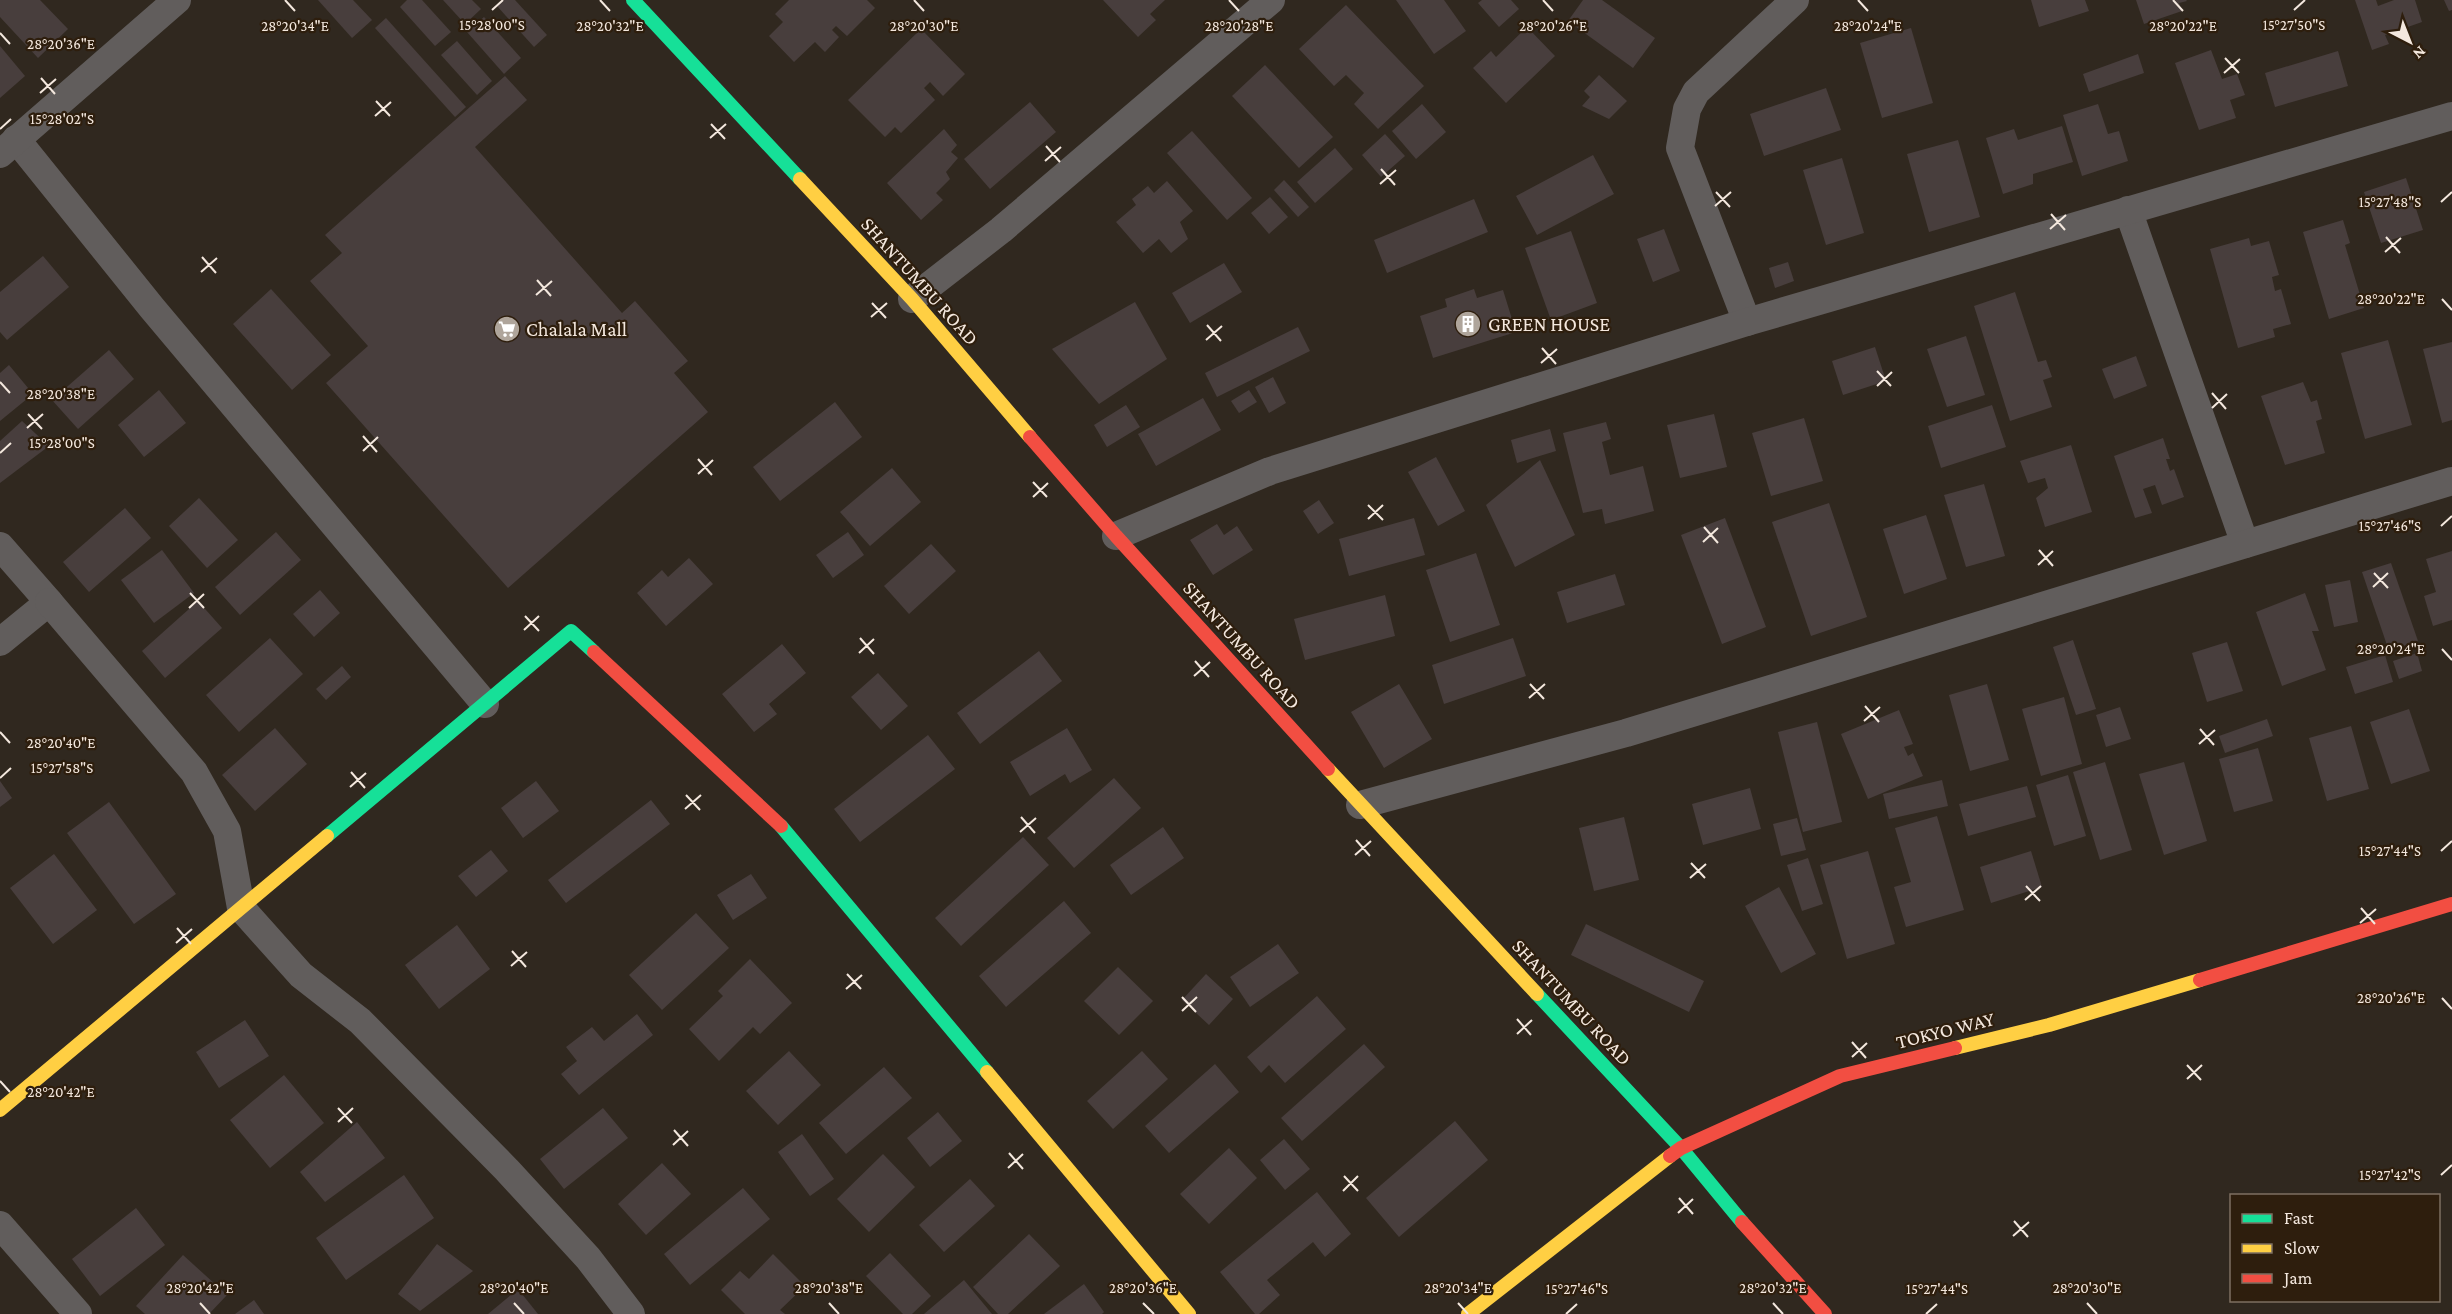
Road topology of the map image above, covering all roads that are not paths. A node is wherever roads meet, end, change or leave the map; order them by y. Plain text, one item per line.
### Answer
1 (177, 0) edge
2 (633, 0) edge
3 (1271, 0) edge
4 (1795, 0) edge
5 (2452, 116) edge
6 (8, 147) edge
7 (2128, 210) junction
8 (912, 299) junction
9 (1748, 322) junction
10 (2452, 481) edge
11 (1116, 536) junction
12 (2245, 544) junction
13 (0, 546) edge
14 (49, 602) junction
15 (0, 642) edge
16 (485, 704) junction
17 (1360, 805) junction
18 (2452, 904) edge
19 (241, 908) junction
20 (0, 1110) edge
21 (1681, 1148) junction
22 (0, 1225) edge
23 (78, 1314) edge
24 (631, 1314) edge
25 (1190, 1314) edge
26 (1467, 1314) edge
27 (1825, 1314) edge

1 - 6 street
2 - 8 street, SHANTUMBU ROAD
3 - 8 street
4 - 9 street
5 - 7 street
6 - 16 street
7 - 9 street
7 - 12 street
8 - 11 street, SHANTUMBU ROAD
9 - 11 street
10 - 12 street
11 - 17 street, SHANTUMBU ROAD
12 - 17 street
13 - 14 street
14 - 15 street
14 - 19 street
16 - 19 street
16 - 25 street
17 - 21 street, SHANTUMBU ROAD
18 - 21 street, TOKYO WAY
19 - 20 street
19 - 24 street
21 - 26 street, TOKYO WAY
21 - 27 street, SHANTUMBU ROAD
22 - 23 street

